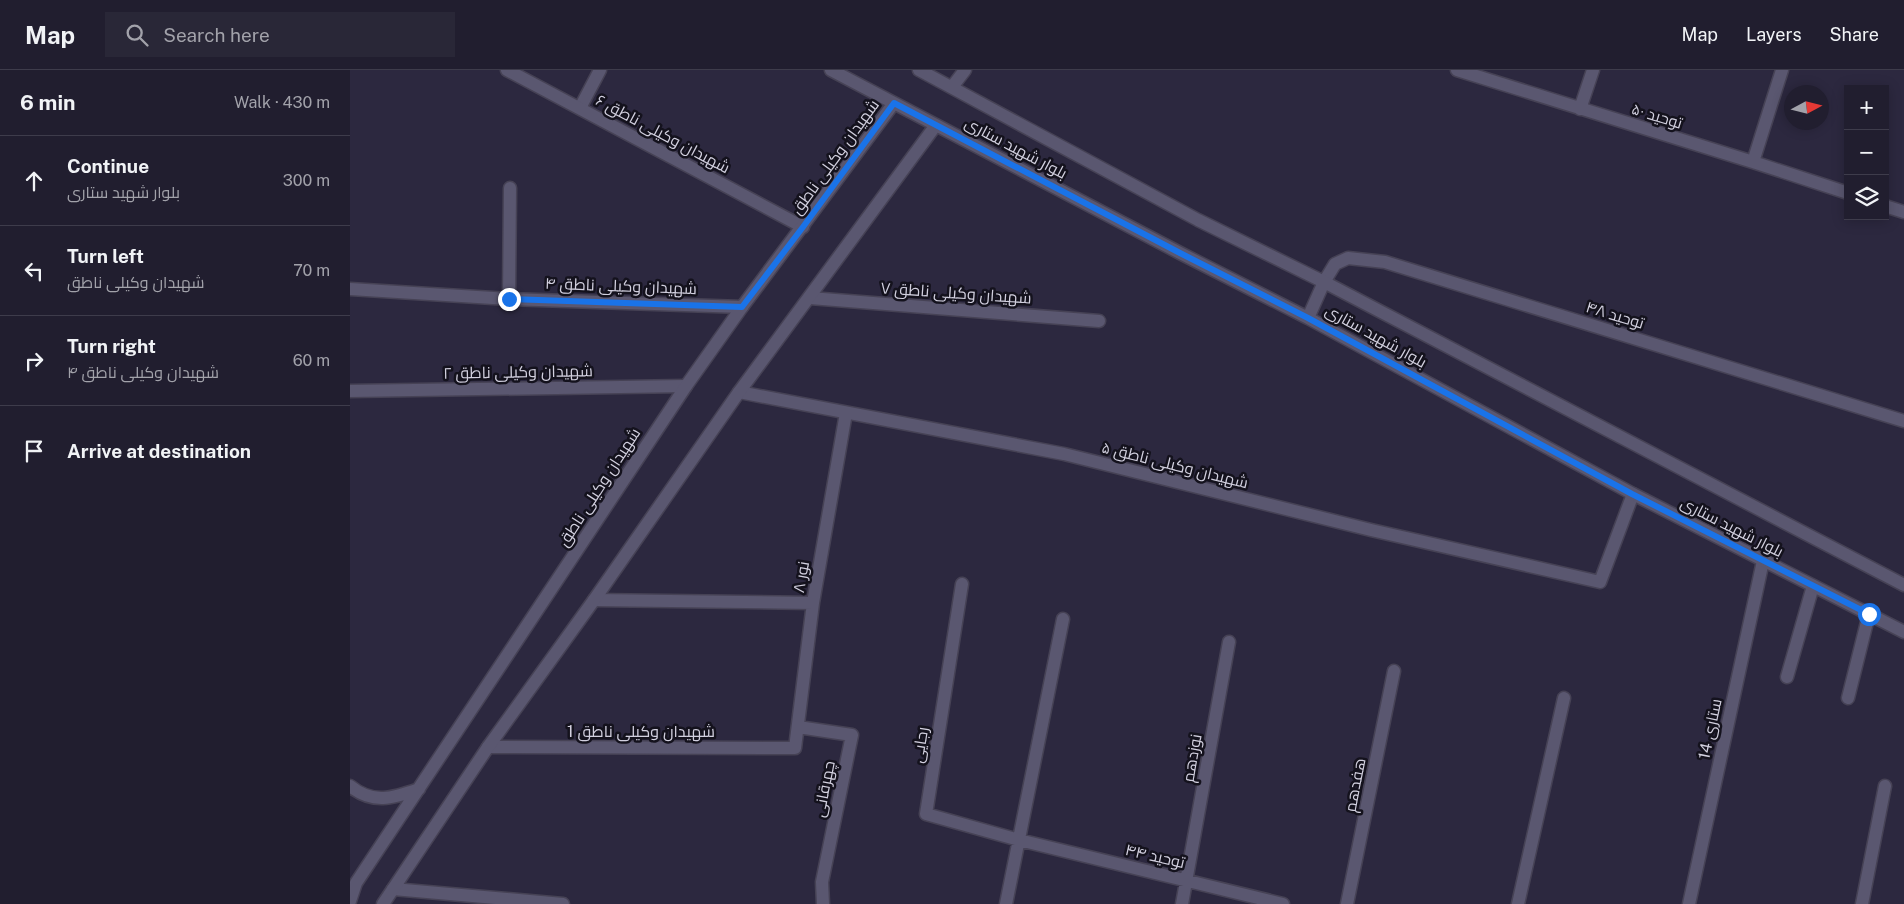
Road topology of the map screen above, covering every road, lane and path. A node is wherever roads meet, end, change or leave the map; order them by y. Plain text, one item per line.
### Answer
1 (507, 70) edge
2 (600, 70) edge
3 (831, 70) edge
4 (919, 70) edge
5 (965, 70) edge
6 (1457, 70) edge
7 (1593, 70) edge
8 (1782, 70) edge
9 (952, 87) junction
10 (894, 103) junction
11 (580, 108) junction
12 (1580, 109) junction
13 (936, 125) junction
14 (1753, 162) junction
15 (510, 188) dead end
16 (1844, 192) edge
17 (1889, 207) edge
18 (1904, 212) edge
19 (803, 227) junction
20 (1324, 282) junction
21 (350, 289) edge
22 (810, 298) junction
23 (509, 299) junction
24 (742, 307) junction
25 (1308, 318) junction
26 (1099, 321) dead end
27 (686, 386) junction
28 (350, 391) edge
29 (739, 392) junction
30 (846, 413) junction
31 (1904, 421) edge
32 (1632, 494) junction
33 (1763, 561) junction
34 (962, 584) dead end
35 (1904, 585) edge
36 (1813, 586) junction
37 (594, 600) junction
38 (813, 603) junction
39 (1869, 614) junction
40 (1063, 619) dead end
41 (1904, 632) edge
42 (1230, 642) dead end
43 (1394, 672) dead end
44 (1787, 677) dead end
45 (1564, 698) dead end
46 (1848, 698) dead end
47 (798, 727) junction
48 (488, 747) junction
49 (795, 748) joint
50 (350, 786) edge
51 (1886, 786) dead end
52 (419, 789) junction
53 (1019, 840) junction
54 (1187, 880) junction
55 (393, 889) junction
56 (350, 901) edge
57 (383, 904) edge
58 (563, 904) edge
59 (823, 904) edge
60 (1006, 904) edge
61 (1182, 904) edge
62 (1283, 904) edge
63 (1347, 904) edge
64 (1518, 904) edge
65 (1689, 904) edge
66 (1862, 904) edge

1 - 11 street, شهیدان وکیلی ناطق ۶
2 - 11 street
3 - 10 street, بلوار شهید ستاری
4 - 9 street, بلوار شهید ستاری
5 - 9 street
6 - 12 street, توحید ۵۰
7 - 12 street
8 - 14 street
9 - 20 street, بلوار شهید ستاری
10 - 13 street, بلوار شهید ستاری
10 - 19 street, شهیدان وکیلی ناطق
11 - 19 street, شهیدان وکیلی ناطق ۶
12 - 14 street, توحید ۵۰
13 - 22 street
13 - 25 street, بلوار شهید ستاری
14 - 16 street, توحید ۵۰
15 - 23 street
17 - 18 street
19 - 24 street, شهیدان وکیلی ناطق
20 - 25 street, توحید ۴۸
20 - 31 street, توحید ۴۸
20 - 35 street, بلوار شهید ستاری
21 - 23 street, شهیدان وکیلی ناطق ۴
22 - 26 street, شهیدان وکیلی ناطق ۷
22 - 29 street
23 - 24 street, شهیدان وکیلی ناطق ۴
24 - 27 street, شهیدان وکیلی ناطق
25 - 32 street, بلوار شهید ستاری
27 - 28 street, شهیدان وکیلی ناطق ٢
27 - 52 street, شهیدان وکیلی ناطق
29 - 30 street, شهیدان وکیلی ناطق ۵
29 - 37 street
30 - 32 street, شهیدان وکیلی ناطق ۵
30 - 38 street, نور ۸
32 - 33 street, بلوار شهید ستاری
33 - 36 street, بلوار شهید ستاری
33 - 65 street, ستاری 14
34 - 53 street, رجایی
36 - 39 street, بلوار شهید ستاری
36 - 44 street
37 - 38 street
37 - 48 street
38 - 47 street, نور ۸
39 - 41 street, بلوار شهید ستاری
39 - 46 street
40 - 53 street
42 - 54 street, نوزدهم
43 - 63 street, هفدهم
45 - 64 street
47 - 49 street, نور ۸
47 - 59 street, چهرقانی
48 - 49 street, شهیدان وکیلی ناطق 1
48 - 55 street
50 - 52 street
51 - 66 street
52 - 56 street, شهیدان وکیلی ناطق
53 - 54 street, توحید ۴۴
53 - 60 street
54 - 61 street, نوزدهم
54 - 62 street, توحید ۴۴
55 - 57 street
55 - 58 street

